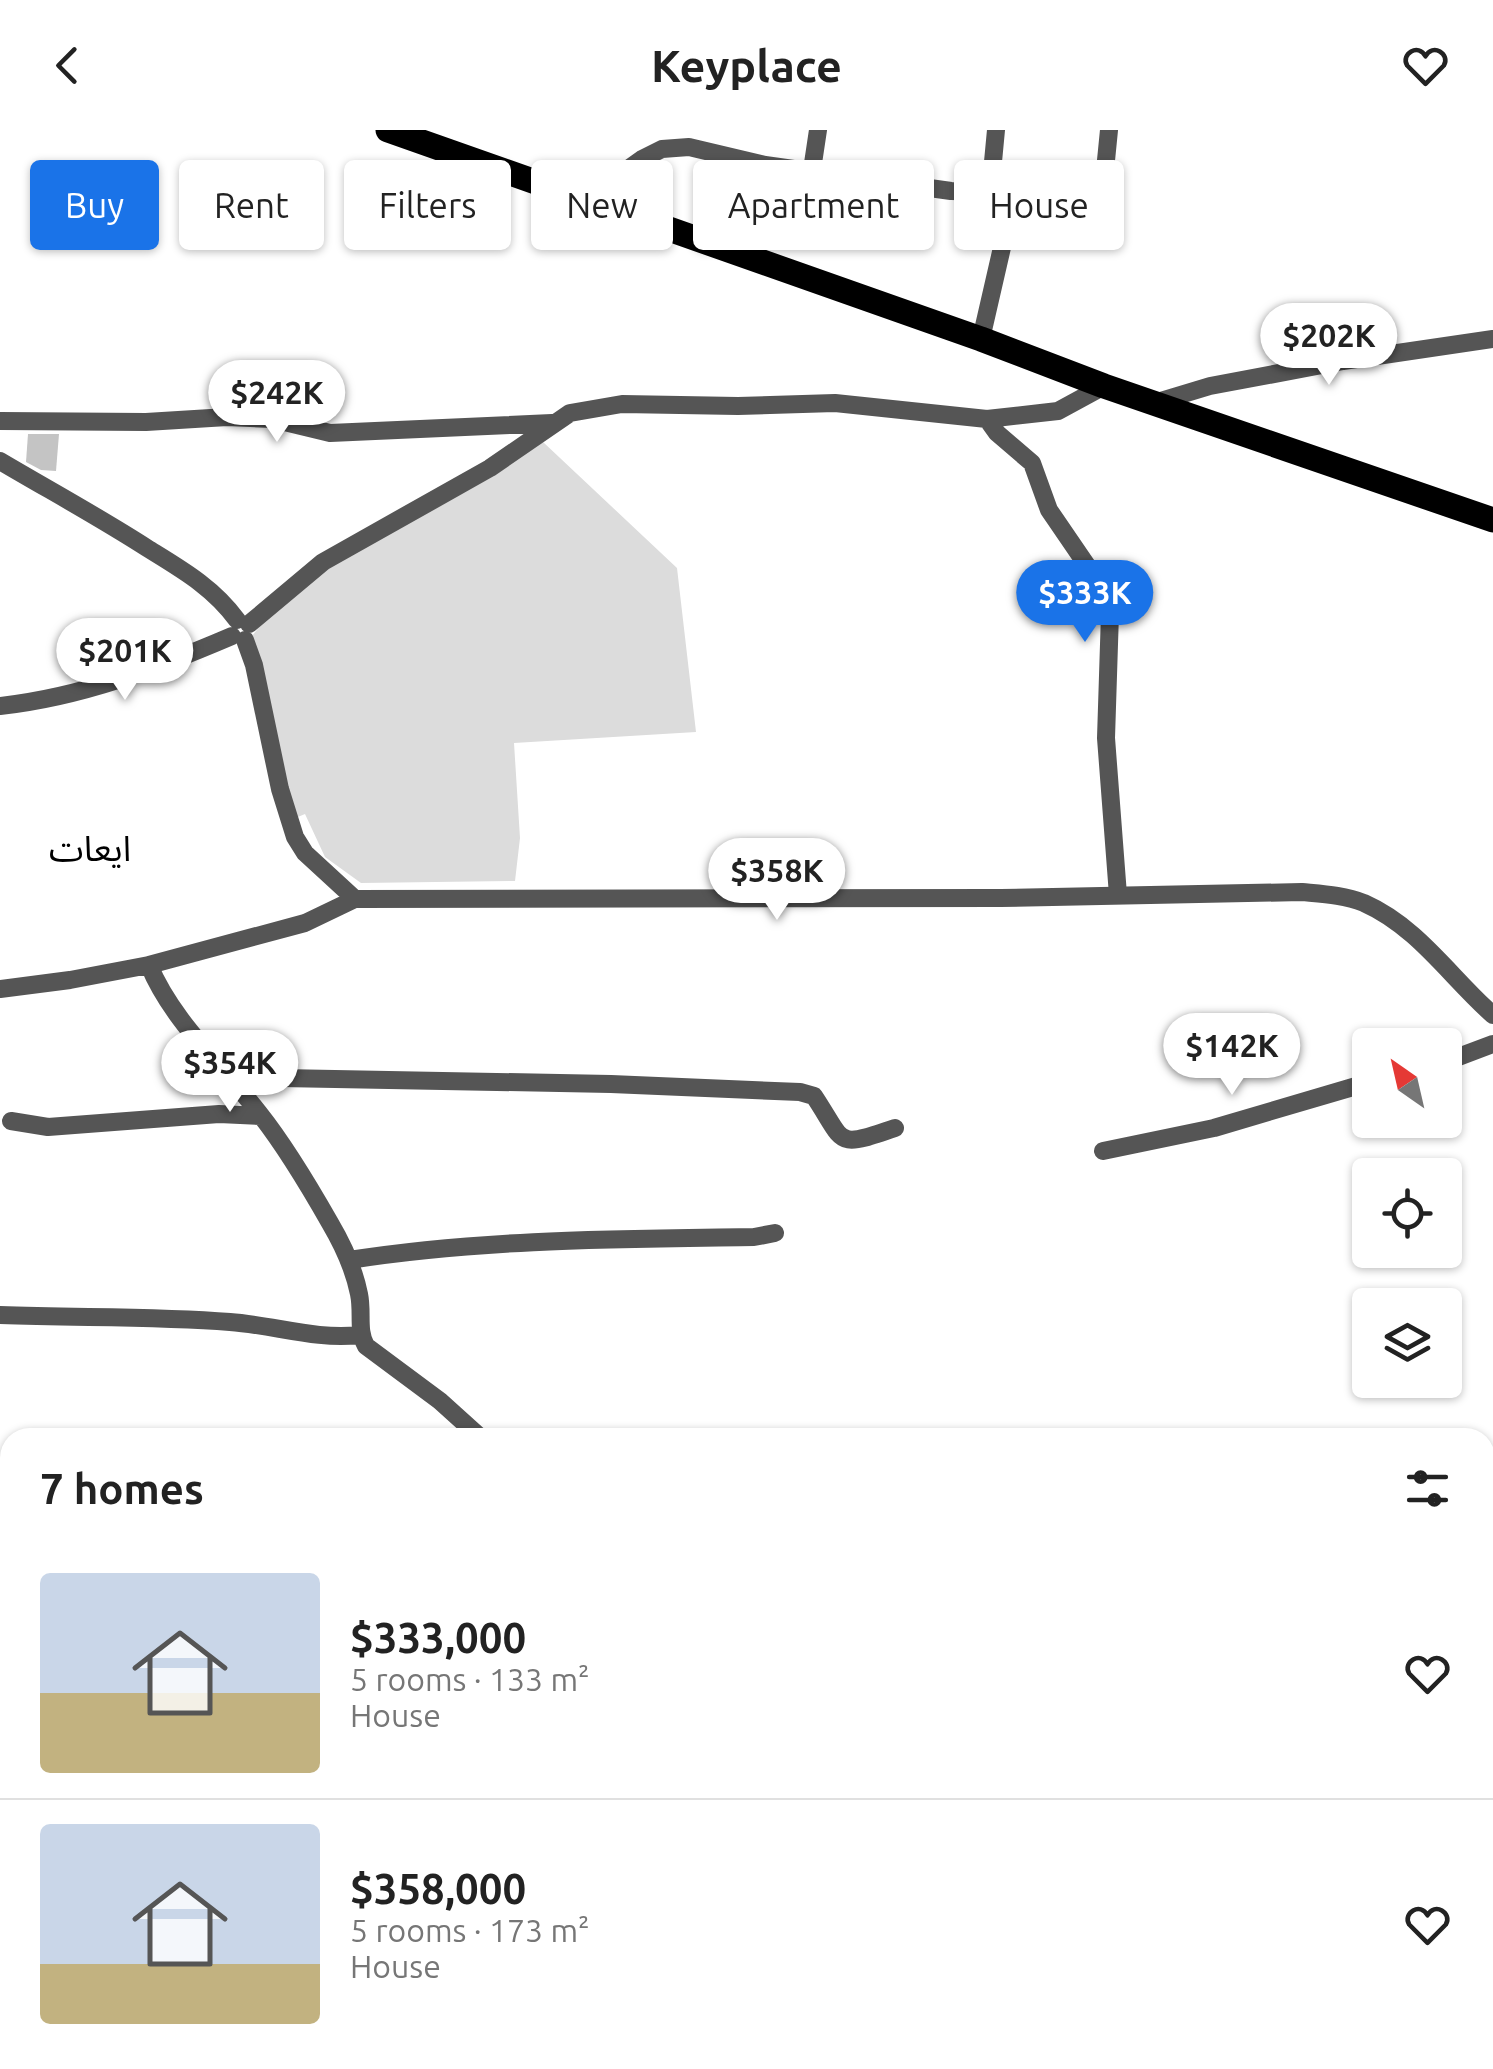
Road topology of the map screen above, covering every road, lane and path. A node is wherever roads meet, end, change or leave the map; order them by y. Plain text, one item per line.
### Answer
1 (388, 130) edge
2 (818, 130) edge
3 (996, 130) edge
4 (1109, 130) edge
5 (642, 160) edge
6 (745, 160) edge
7 (814, 160) edge
8 (992, 160) edge
9 (1106, 160) edge
10 (531, 180) edge
11 (673, 231) edge
12 (1001, 250) edge
13 (981, 339) junction
14 (1493, 339) edge
15 (1104, 386) junction
16 (1156, 402) junction
17 (987, 419) junction
18 (0, 421) edge
19 (552, 423) junction
20 (0, 462) edge
21 (1493, 520) edge
22 (241, 630) junction
23 (0, 706) edge
24 (1118, 895) junction
25 (355, 899) junction
26 (149, 965) junction
27 (0, 989) edge
28 (1493, 1015) edge
29 (1493, 1044) edge
30 (1462, 1056) edge
31 (229, 1076) junction
32 (1352, 1087) edge
33 (261, 1116) junction
34 (10, 1121) dead end
35 (895, 1128) dead end
36 (1103, 1151) dead end
37 (775, 1233) dead end
38 (349, 1260) junction
39 (0, 1315) edge
40 (359, 1334) junction
41 (470, 1428) edge

1 - 10 main road
2 - 7 street
3 - 8 street
4 - 9 street
5 - 6 street
11 - 13 main road
12 - 13 street
13 - 15 main road
14 - 16 street
15 - 16 main road
15 - 17 street
16 - 21 main road
17 - 19 street
17 - 24 street
18 - 19 street
19 - 22 street
20 - 22 street
22 - 23 street
22 - 25 street
24 - 25 street
24 - 28 street
25 - 26 street
26 - 27 street
26 - 31 street
29 - 30 street
31 - 33 street
31 - 35 street
32 - 36 street
33 - 34 street
33 - 38 street
37 - 38 street
38 - 40 street
39 - 40 street
40 - 41 street

